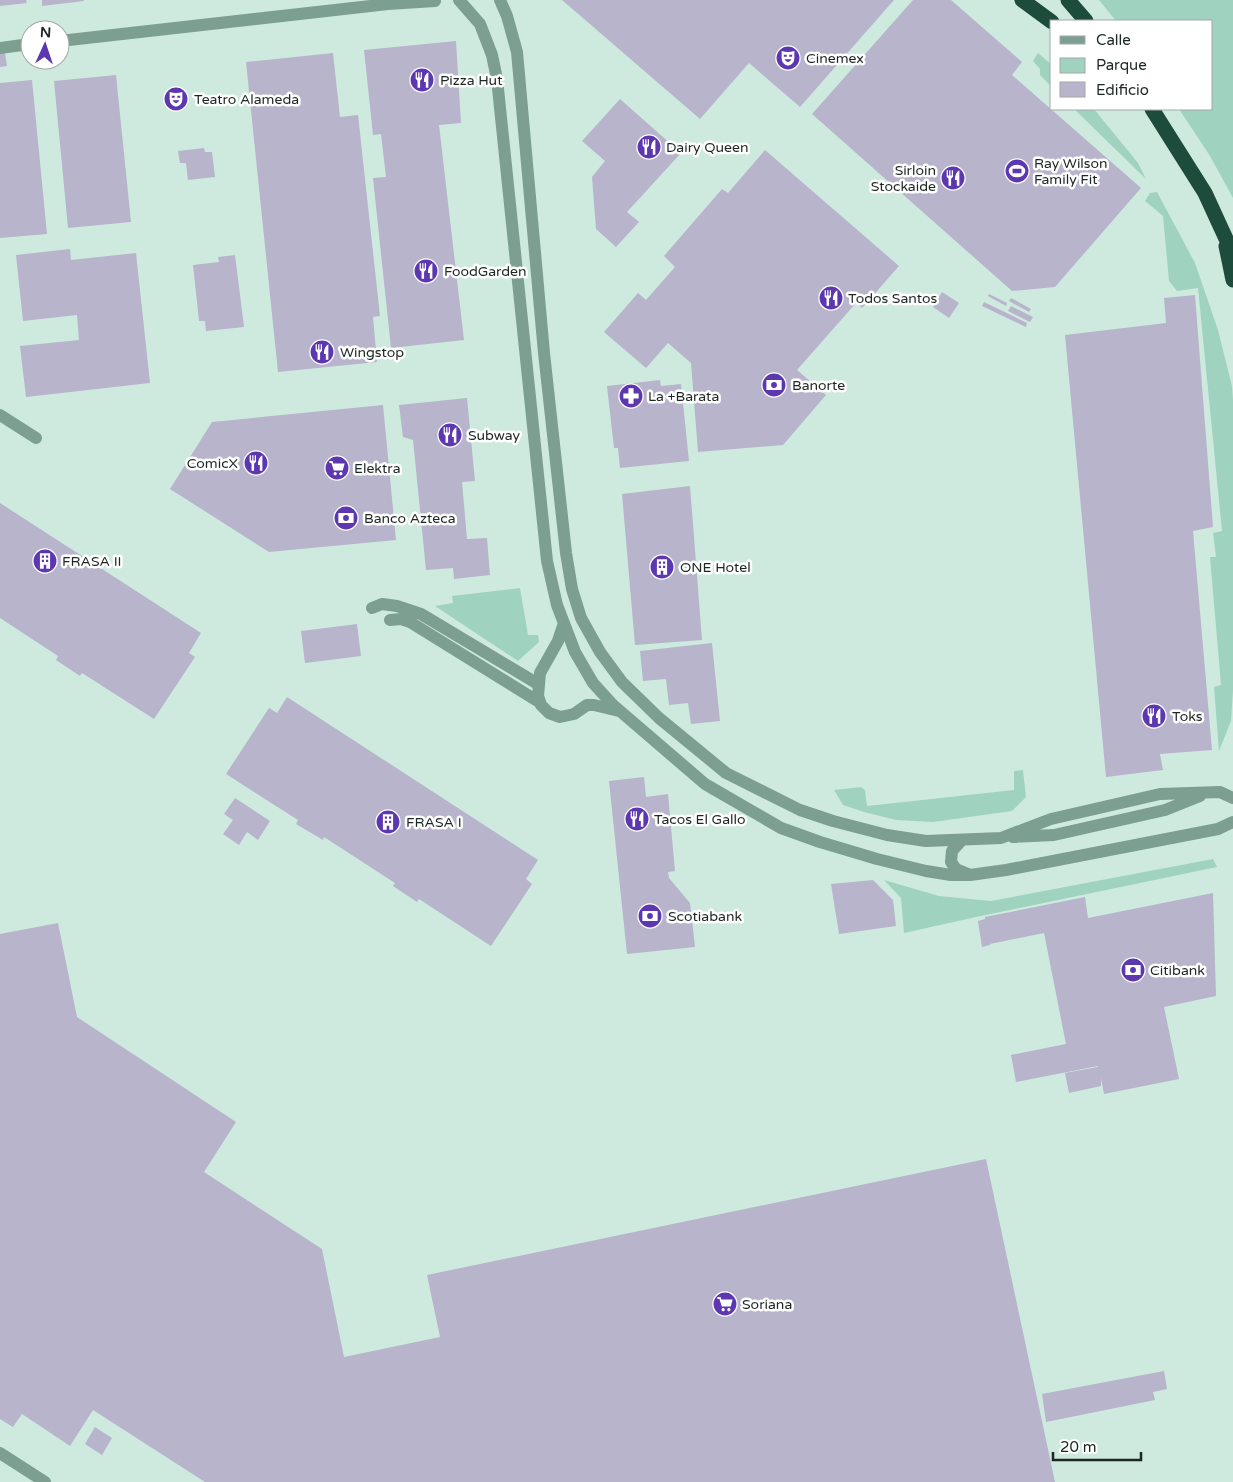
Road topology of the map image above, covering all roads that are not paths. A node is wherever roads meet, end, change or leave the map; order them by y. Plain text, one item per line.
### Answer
1 (437, 0) edge
2 (459, 0) edge
3 (500, 0) edge
4 (1022, 0) edge
5 (1068, 0) edge
6 (390, 2) edge
7 (1085, 20) edge
8 (1050, 21) edge
9 (70, 40) edge
10 (20, 45) edge
11 (0, 48) edge
12 (1153, 110) edge
13 (1223, 232) junction
14 (1233, 254) edge
15 (1233, 280) edge
16 (0, 415) edge
17 (36, 438) dead end
18 (372, 608) dead end
19 (390, 620) dead end
20 (564, 623) junction
21 (538, 684) junction
22 (539, 702) junction
23 (622, 712) junction
24 (1233, 798) edge
25 (1233, 822) edge
26 (962, 840) junction
27 (970, 875) junction
28 (0, 1453) edge
29 (37, 1480) edge

1 - 6 street
2 - 20 street
3 - 26 street
4 - 8 highway
5 - 7 highway
6 - 9 street
10 - 11 street
12 - 13 highway
13 - 14 highway
13 - 15 highway
16 - 17 street
18 - 21 street
19 - 22 street
20 - 21 street
20 - 23 street
21 - 22 street
22 - 23 street
23 - 27 street
24 - 26 street
25 - 27 street
26 - 27 street
28 - 29 street

